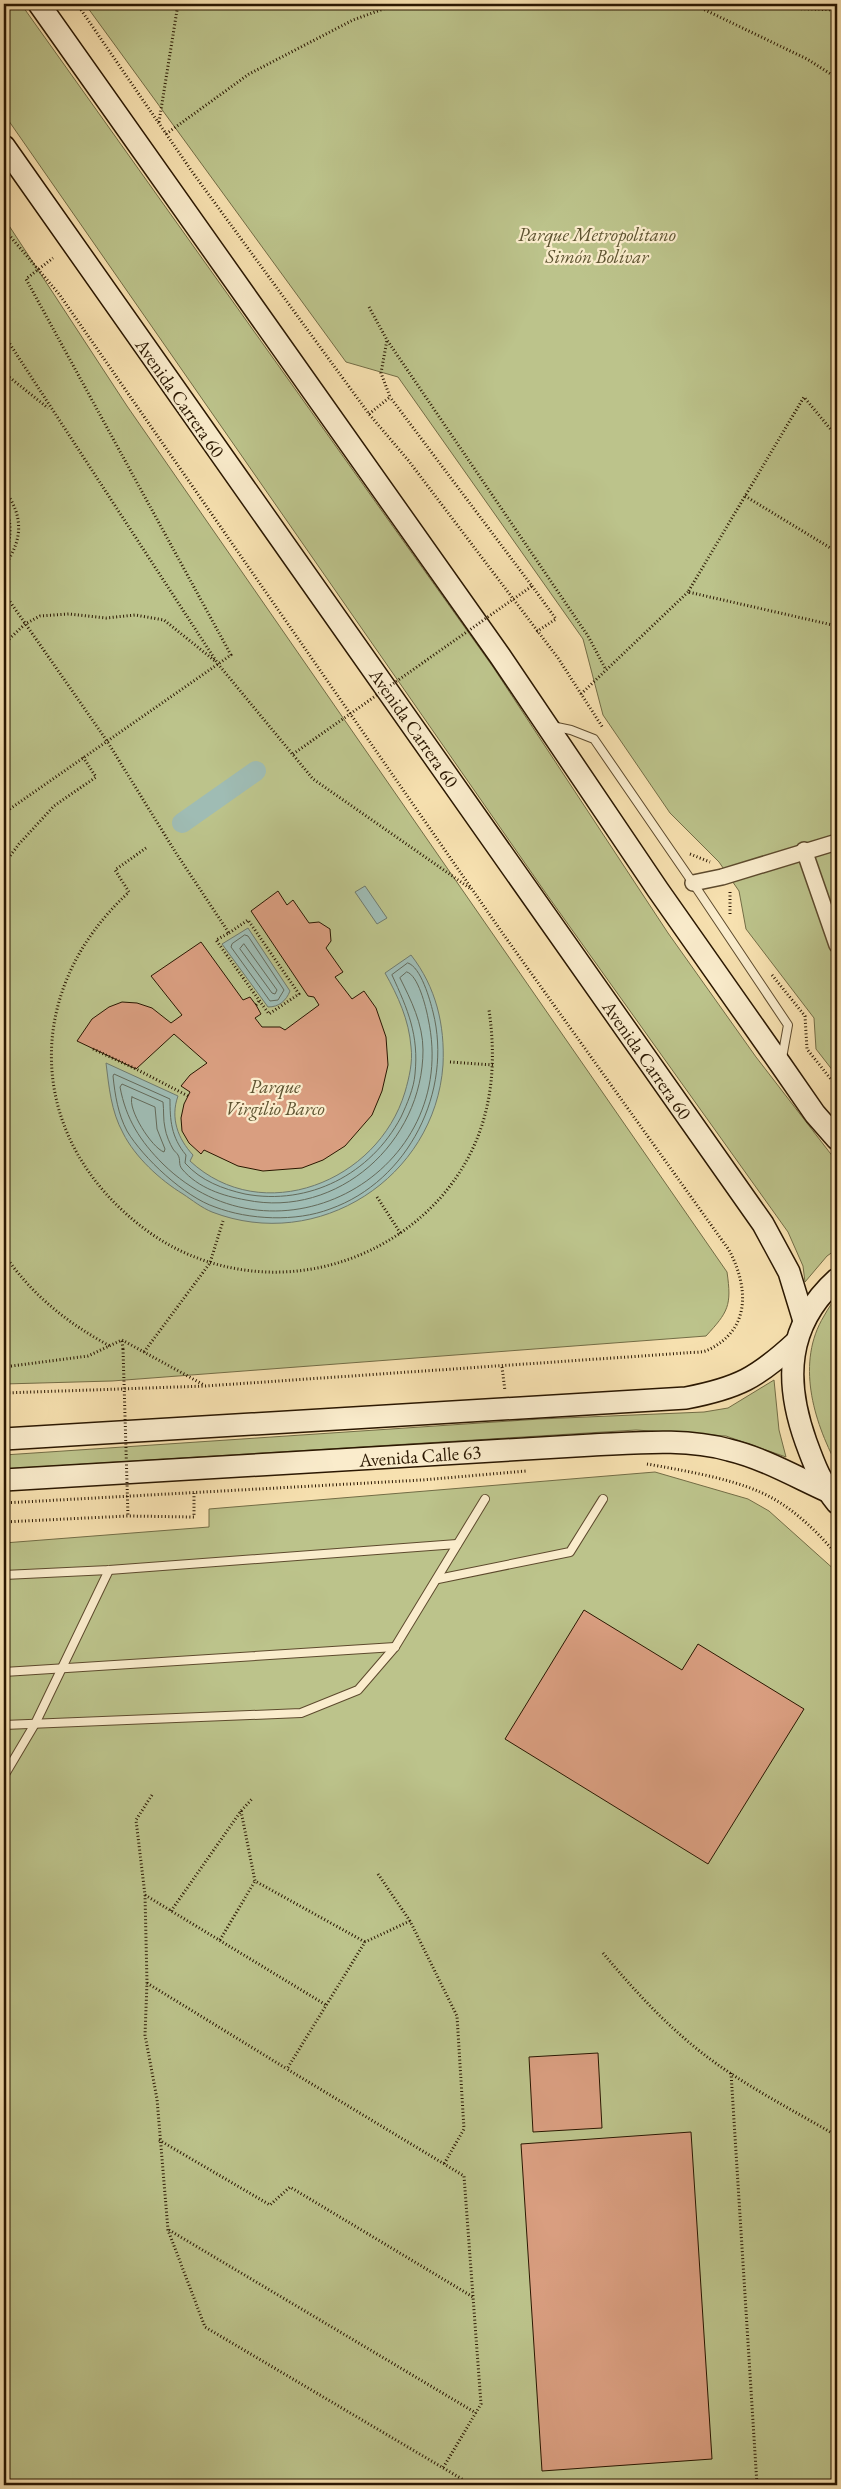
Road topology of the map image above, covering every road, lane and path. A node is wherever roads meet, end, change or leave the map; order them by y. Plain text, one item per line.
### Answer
1 (39, 4) edge
2 (77, 4) edge
3 (178, 4) edge
4 (397, 4) edge
5 (663, 4) edge
6 (701, 8) junction
7 (837, 10) edge
8 (837, 78) edge
9 (159, 123) junction
10 (166, 134) junction
11 (4, 146) edge
12 (4, 229) edge
13 (53, 258) dead end
14 (38, 270) junction
15 (369, 307) dead end
16 (4, 335) edge
17 (388, 340) junction
18 (4, 372) edge
19 (390, 397) junction
20 (52, 412) junction
21 (369, 414) junction
22 (837, 437) edge
23 (408, 460) dead end
24 (4, 490) edge
25 (745, 496) junction
26 (4, 503) edge
27 (837, 552) edge
28 (4, 554) edge
29 (4, 566) edge
30 (533, 587) junction
31 (688, 592) junction
32 (4, 593) edge
33 (25, 624) junction
34 (837, 626) edge
35 (536, 632) dead end
36 (4, 644) edge
37 (218, 664) junction
38 (606, 670) junction
39 (581, 694) dead end
40 (547, 726) junction
41 (106, 741) junction
42 (292, 755) junction
43 (83, 757) junction
44 (4, 813) edge
45 (837, 842) edge
46 (146, 848) dead end
47 (804, 850) junction
48 (4, 864) edge
49 (693, 883) junction
50 (473, 891) junction
51 (229, 933) junction
52 (837, 945) edge
53 (259, 1001) junction
54 (256, 1005) dead end
55 (489, 1010) dead end
56 (93, 1049) dead end
57 (450, 1062) dead end
58 (494, 1065) junction
59 (781, 1065) junction
60 (188, 1096) dead end
61 (837, 1139) edge
62 (376, 1197) dead end
63 (223, 1221) dead end
64 (401, 1234) junction
65 (4, 1254) edge
66 (210, 1263) junction
67 (837, 1279) edge
68 (804, 1321) junction
69 (122, 1340) junction
70 (796, 1342) junction
71 (110, 1346) junction
72 (144, 1352) junction
73 (4, 1367) edge
74 (206, 1386) junction
75 (4, 1393) edge
76 (4, 1439) edge
77 (644, 1463) dead end
78 (194, 1470) junction
79 (527, 1471) dead end
80 (4, 1480) edge
81 (194, 1493) junction
82 (832, 1497) edge
83 (485, 1498) dead end
84 (604, 1499) dead end
85 (4, 1503) edge
86 (128, 1516) junction
87 (4, 1522) edge
88 (457, 1544) junction
89 (837, 1555) edge
90 (109, 1570) junction
91 (4, 1575) edge
92 (438, 1579) junction
93 (395, 1647) junction
94 (63, 1667) junction
95 (4, 1672) edge
96 (36, 1722) junction
97 (4, 1725) edge
98 (4, 1776) edge
99 (152, 1795) dead end
100 (252, 1799) dead end
101 (241, 1811) junction
102 (378, 1874) dead end
103 (256, 1881) junction
104 (145, 1895) junction
105 (171, 1911) junction
106 (410, 1920) junction
107 (220, 1940) junction
108 (365, 1942) junction
109 (603, 1953) dead end
110 (147, 1983) junction
111 (326, 2005) junction
112 (287, 2069) junction
113 (731, 2073) junction
114 (837, 2136) edge
115 (159, 2140) junction
116 (444, 2164) junction
117 (168, 2230) junction
118 (473, 2297) junction
119 (476, 2413) junction
120 (444, 2468) junction
121 (472, 2485) edge
122 (757, 2485) edge

1 - 40 main road
2 - 9 path
3 - 9 path
4 - 10 path
5 - 6 path
6 - 7 path
6 - 8 path
9 - 10 path
10 - 21 path
11 - 68 main road, Avenida Carrera 60
12 - 14 path
13 - 14 path
14 - 37 path
14 - 50 path
15 - 17 path
16 - 20 path
17 - 19 path
17 - 38 path
18 - 20 path
19 - 21 path
19 - 30 path, bridge
20 - 37 path
21 - 23 path
22 - 25 path
24 - 29 path
25 - 27 path
25 - 31 path
26 - 28 path
30 - 35 path
30 - 42 path, bridge
31 - 34 path
31 - 38 path
32 - 33 path
33 - 36 path
33 - 37 path
33 - 41 path
37 - 41 path
37 - 42 path
38 - 39 path
40 - 49 lane
40 - 59 main road
41 - 43 path
41 - 51 path
42 - 50 path
43 - 44 path
43 - 48 path
45 - 47 street
46 - 66 path
47 - 49 street
47 - 52 street
49 - 59 lane
50 - 74 path
51 - 53 path
51 - 53 path
53 - 54 path
55 - 58 path
56 - 60 path
57 - 58 path
58 - 64 path
59 - 61 main road
62 - 64 path
63 - 66 path
64 - 66 path
65 - 71 path
66 - 72 path
67 - 68 main road
68 - 70 main road
69 - 71 path
69 - 72 path
69 - 86 path, bridge
70 - 76 main road
70 - 82 main road
71 - 73 path
72 - 74 path
74 - 75 path
77 - 89 path
78 - 80 main road, Avenida Calle 63
78 - 81 path
78 - 82 main road, Avenida Calle 63
79 - 81 path
81 - 85 path
81 - 86 path
83 - 88 lane
84 - 92 lane
86 - 87 path
88 - 90 lane
88 - 92 lane
90 - 91 lane
90 - 94 lane
92 - 93 lane
93 - 94 lane
93 - 96 lane
94 - 95 lane
94 - 96 lane
96 - 97 lane
96 - 98 lane
99 - 104 path
100 - 101 path
101 - 103 path
101 - 105 path
102 - 106 path
103 - 107 path
103 - 108 path
104 - 105 path
104 - 110 path
105 - 107 path
106 - 108 path
106 - 116 path
107 - 111 path
108 - 111 path
109 - 113 path
110 - 112 path
110 - 115 path
111 - 112 path
112 - 116 path
113 - 114 path
113 - 122 path
115 - 117 path
115 - 118 path
116 - 118 path
117 - 119 path
117 - 120 path
118 - 119 path
119 - 120 path
120 - 121 path

